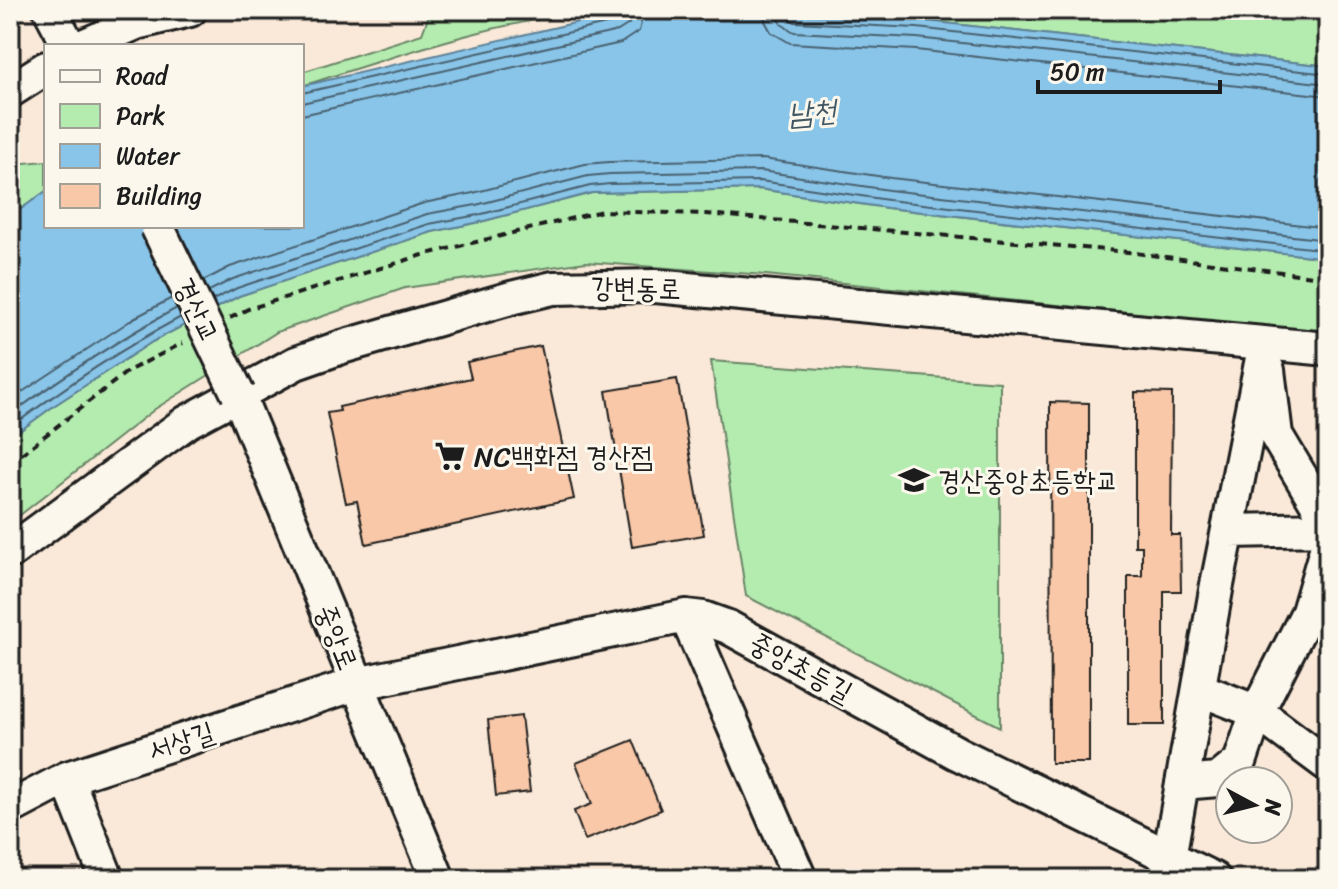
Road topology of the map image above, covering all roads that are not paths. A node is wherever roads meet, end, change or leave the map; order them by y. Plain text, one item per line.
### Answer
1 (50, 10) edge
2 (190, 10) edge
3 (68, 44) edge
4 (88, 44) edge
5 (44, 69) edge
6 (10, 91) edge
7 (158, 228) edge
8 (1265, 343) junction
9 (1328, 349) edge
10 (238, 394) junction
11 (1328, 522) edge
12 (1328, 529) edge
13 (1228, 531) junction
14 (1328, 543) edge
15 (10, 552) edge
16 (686, 616) junction
17 (356, 684) junction
18 (1199, 689) junction
19 (1257, 712) junction
20 (1328, 765) edge
21 (67, 778) junction
22 (1182, 783) junction
23 (10, 808) edge
24 (1167, 868) edge
25 (107, 879) edge
26 (438, 879) edge
27 (800, 879) edge
28 (1214, 879) edge

1 - 3 street
2 - 4 street
5 - 6 street
7 - 10 street, 경산교, bridge
8 - 9 street, 강변동로
8 - 10 street, 강변동로
8 - 11 street
8 - 13 street
10 - 15 street, 강변동로
10 - 17 street, 중앙로
12 - 13 street
13 - 18 street
14 - 19 street
16 - 17 street, 중앙초등길
16 - 24 street, 중앙초등길
16 - 27 street
17 - 21 street, 서상길
17 - 26 street, 중앙로
18 - 19 street
18 - 22 street
19 - 20 street
19 - 22 street
21 - 23 street, 서상길
21 - 25 street
22 - 24 street
24 - 28 street, 중앙초등길

